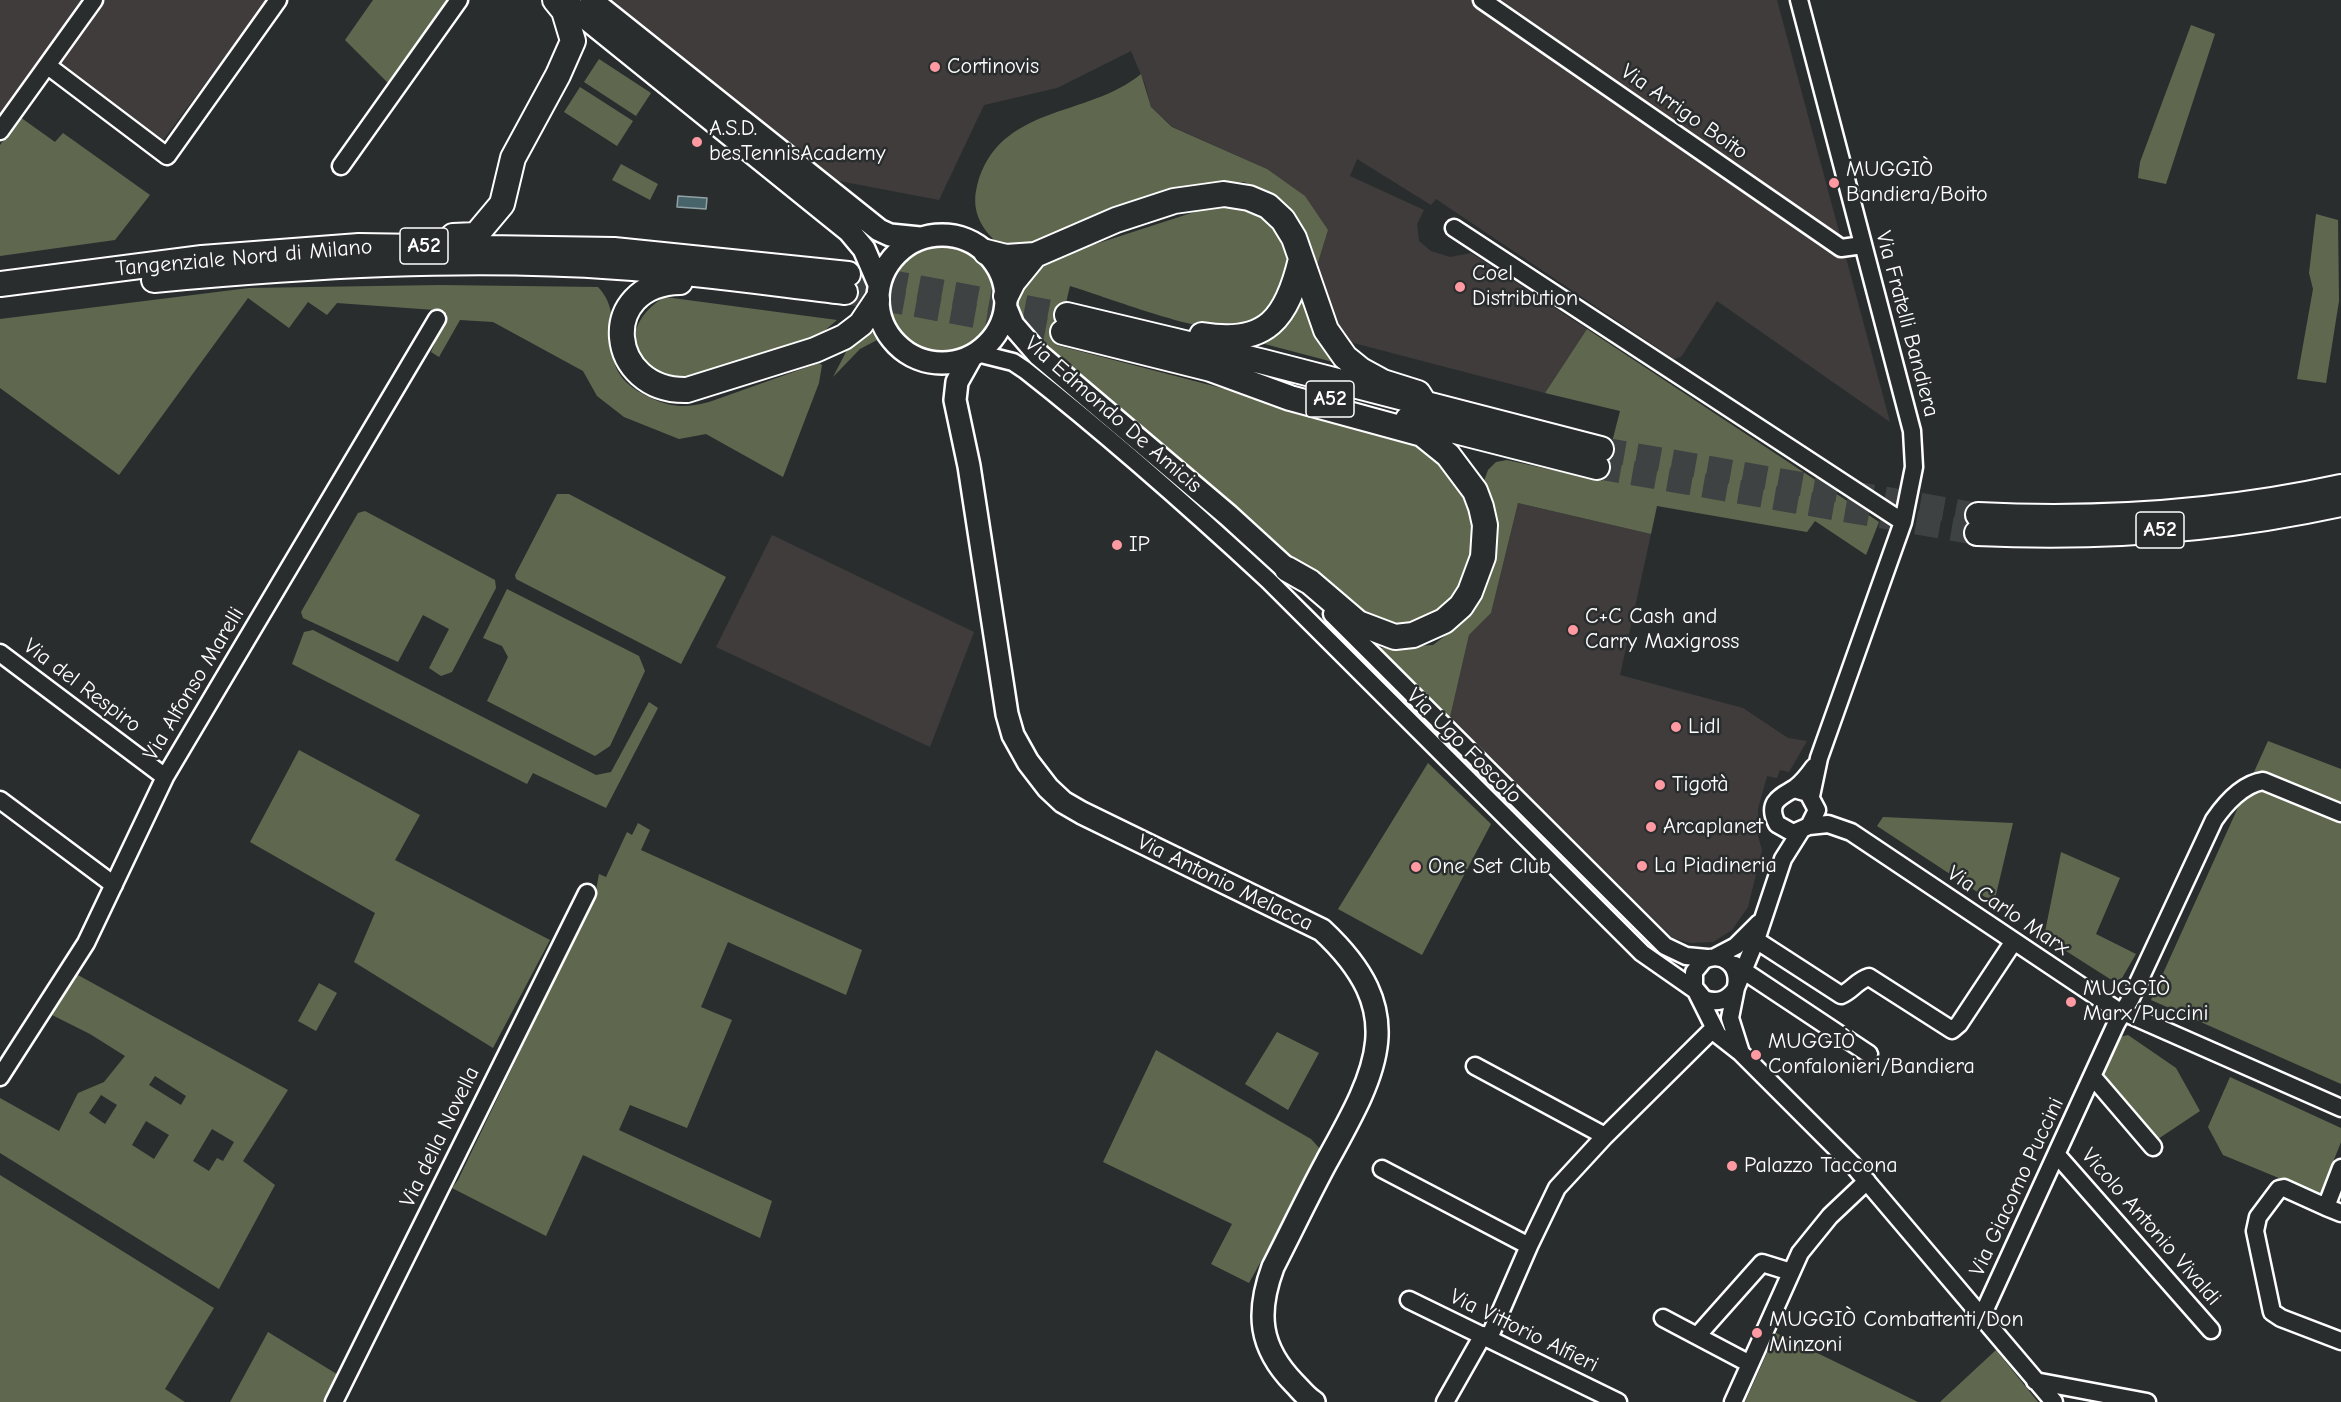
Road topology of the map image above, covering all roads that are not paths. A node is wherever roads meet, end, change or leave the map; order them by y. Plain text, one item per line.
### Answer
1 (94, 0) edge
2 (278, 0) edge
3 (459, 0) edge
4 (555, 0) edge
5 (563, 0) edge
6 (591, 0) edge
7 (1482, 0) edge
8 (1799, 0) edge
9 (48, 66) junction
10 (0, 131) edge
11 (341, 165) dead end
12 (1454, 228) dead end
13 (920, 238) junction
14 (1863, 245) junction
15 (359, 246) junction
16 (986, 252) junction
17 (1035, 255) junction
18 (1301, 259) junction
19 (751, 281) junction
20 (0, 284) edge
21 (878, 292) junction
22 (0, 301) edge
23 (1006, 302) junction
24 (436, 319) dead end
25 (1142, 332) junction
26 (974, 355) junction
27 (921, 360) junction
28 (1208, 368) junction
29 (955, 400) junction
30 (1425, 404) junction
31 (2341, 487) edge
32 (2341, 504) edge
33 (1229, 516) joint
34 (1903, 522) junction
35 (1287, 569) junction
36 (0, 653) edge
37 (1819, 758) junction
38 (165, 777) junction
39 (1794, 789) junction
40 (0, 800) edge
41 (1813, 800) junction
42 (2341, 813) edge
43 (1775, 820) junction
44 (1805, 829) junction
45 (1851, 832) junction
46 (1783, 859) junction
47 (114, 885) junction
48 (587, 893) dead end
49 (1761, 920) junction
50 (1756, 940) junction
51 (2014, 941) junction
52 (1717, 958) junction
53 (1743, 970) junction
54 (1736, 987) junction
55 (1696, 991) junction
56 (2122, 1013) junction
57 (1713, 1029) junction
58 (1741, 1053) junction
59 (1869, 1054) dead end
60 (1475, 1066) dead end
61 (0, 1077) edge
62 (2093, 1077) junction
63 (2341, 1108) edge
64 (1605, 1136) junction
65 (2153, 1147) dead end
66 (2057, 1155) junction
67 (2341, 1168) edge
68 (1382, 1169) dead end
69 (1867, 1181) junction
70 (2334, 1210) edge
71 (1529, 1246) junction
72 (1791, 1272) junction
73 (1409, 1300) dead end
74 (1982, 1316) junction
75 (1663, 1318) dead end
76 (2211, 1330) dead end
77 (1698, 1336) junction
78 (1486, 1337) junction
79 (2341, 1341) edge
80 (1750, 1364) junction
81 (2035, 1381) junction
82 (1309, 1401) edge
83 (334, 1402) edge
84 (1445, 1402) edge
85 (1618, 1402) edge
86 (1733, 1402) edge
87 (2054, 1402) edge
88 (2147, 1402) edge

1 - 9 street
2 - 9 street
3 - 11 street
4 - 15 highway
5 - 21 main road
6 - 13 main road
7 - 14 street, Via Arrigo Boito
8 - 14 street, Via Fratelli Bandiera
9 - 10 street
12 - 34 street
13 - 16 main road
13 - 21 main road
14 - 34 street, Via Fratelli Bandiera
15 - 19 highway, Tangenziale Nord di Milano / A52
15 - 20 highway, Tangenziale Nord di Milano / A52
16 - 17 highway
16 - 23 main road
17 - 18 highway
17 - 23 highway
18 - 25 highway
18 - 30 highway
19 - 21 highway
19 - 22 highway, Tangenziale Nord di Milano / A52
21 - 27 main road
23 - 26 main road
23 - 33 main road, Via Edmondo De Amicis
24 - 38 street, Via Alfonso Marelli
25 - 28 highway, A52
25 - 30 highway, A52
26 - 27 main road
26 - 29 main road, Via Antonio Melacca
26 - 55 street
27 - 29 main road, Via Antonio Melacca
28 - 30 highway, A52
28 - 35 highway
29 - 82 main road, Via Antonio Melacca
31 - 32 highway, A52
33 - 35 main road, Via Ugo Foscolo
34 - 37 street, Via Fratelli Bandiera
35 - 52 street, Via Ugo Foscolo
36 - 38 street, Via del Respiro
37 - 39 street, Via Fratelli Bandiera
37 - 41 street, Via Fratelli Bandiera
38 - 47 street, Via Alfonso Marelli
39 - 41 street
39 - 43 street, Via Fratelli Bandiera
40 - 47 street
41 - 44 street, Via Fratelli Bandiera
41 - 45 street, Via Carlo Marx
42 - 56 street, Via Giacomo Puccini
43 - 44 street
43 - 46 street, Via Fratelli Bandiera
44 - 45 street, Via Carlo Marx
44 - 46 street, Via Fratelli Bandiera
45 - 51 street, Via Carlo Marx
46 - 49 street, Via Fratelli Bandiera
47 - 61 street, Via Alfonso Marelli
48 - 83 street, Via della Novella
49 - 50 street, Via Fratelli Bandiera
49 - 52 street, Via Fratelli Bandiera
50 - 51 street
50 - 53 street, Via Fratelli Bandiera
51 - 56 street, Via Carlo Marx
52 - 53 street
52 - 54 street
52 - 55 street
53 - 54 street, Via Fratelli Bandiera
53 - 59 street
54 - 55 street
54 - 58 street, Via Fratelli Bandiera
55 - 57 street
56 - 62 street, Via Giacomo Puccini
56 - 63 street, Via Carlo Marx
57 - 58 street
57 - 64 street
58 - 69 street
60 - 64 street
62 - 65 street
62 - 66 street, Via Giacomo Puccini
64 - 71 street
66 - 74 street, Via Giacomo Puccini
66 - 76 street, Vicolo Antonio Vivaldi
67 - 70 street
68 - 71 street
69 - 72 street
69 - 74 street
70 - 79 street
71 - 78 street
72 - 77 street
72 - 80 street
73 - 78 street, Via Vittorio Alfieri
74 - 81 street
75 - 77 street
77 - 80 street
78 - 84 street
78 - 85 street, Via Vittorio Alfieri
80 - 86 street
81 - 87 street
81 - 88 street

